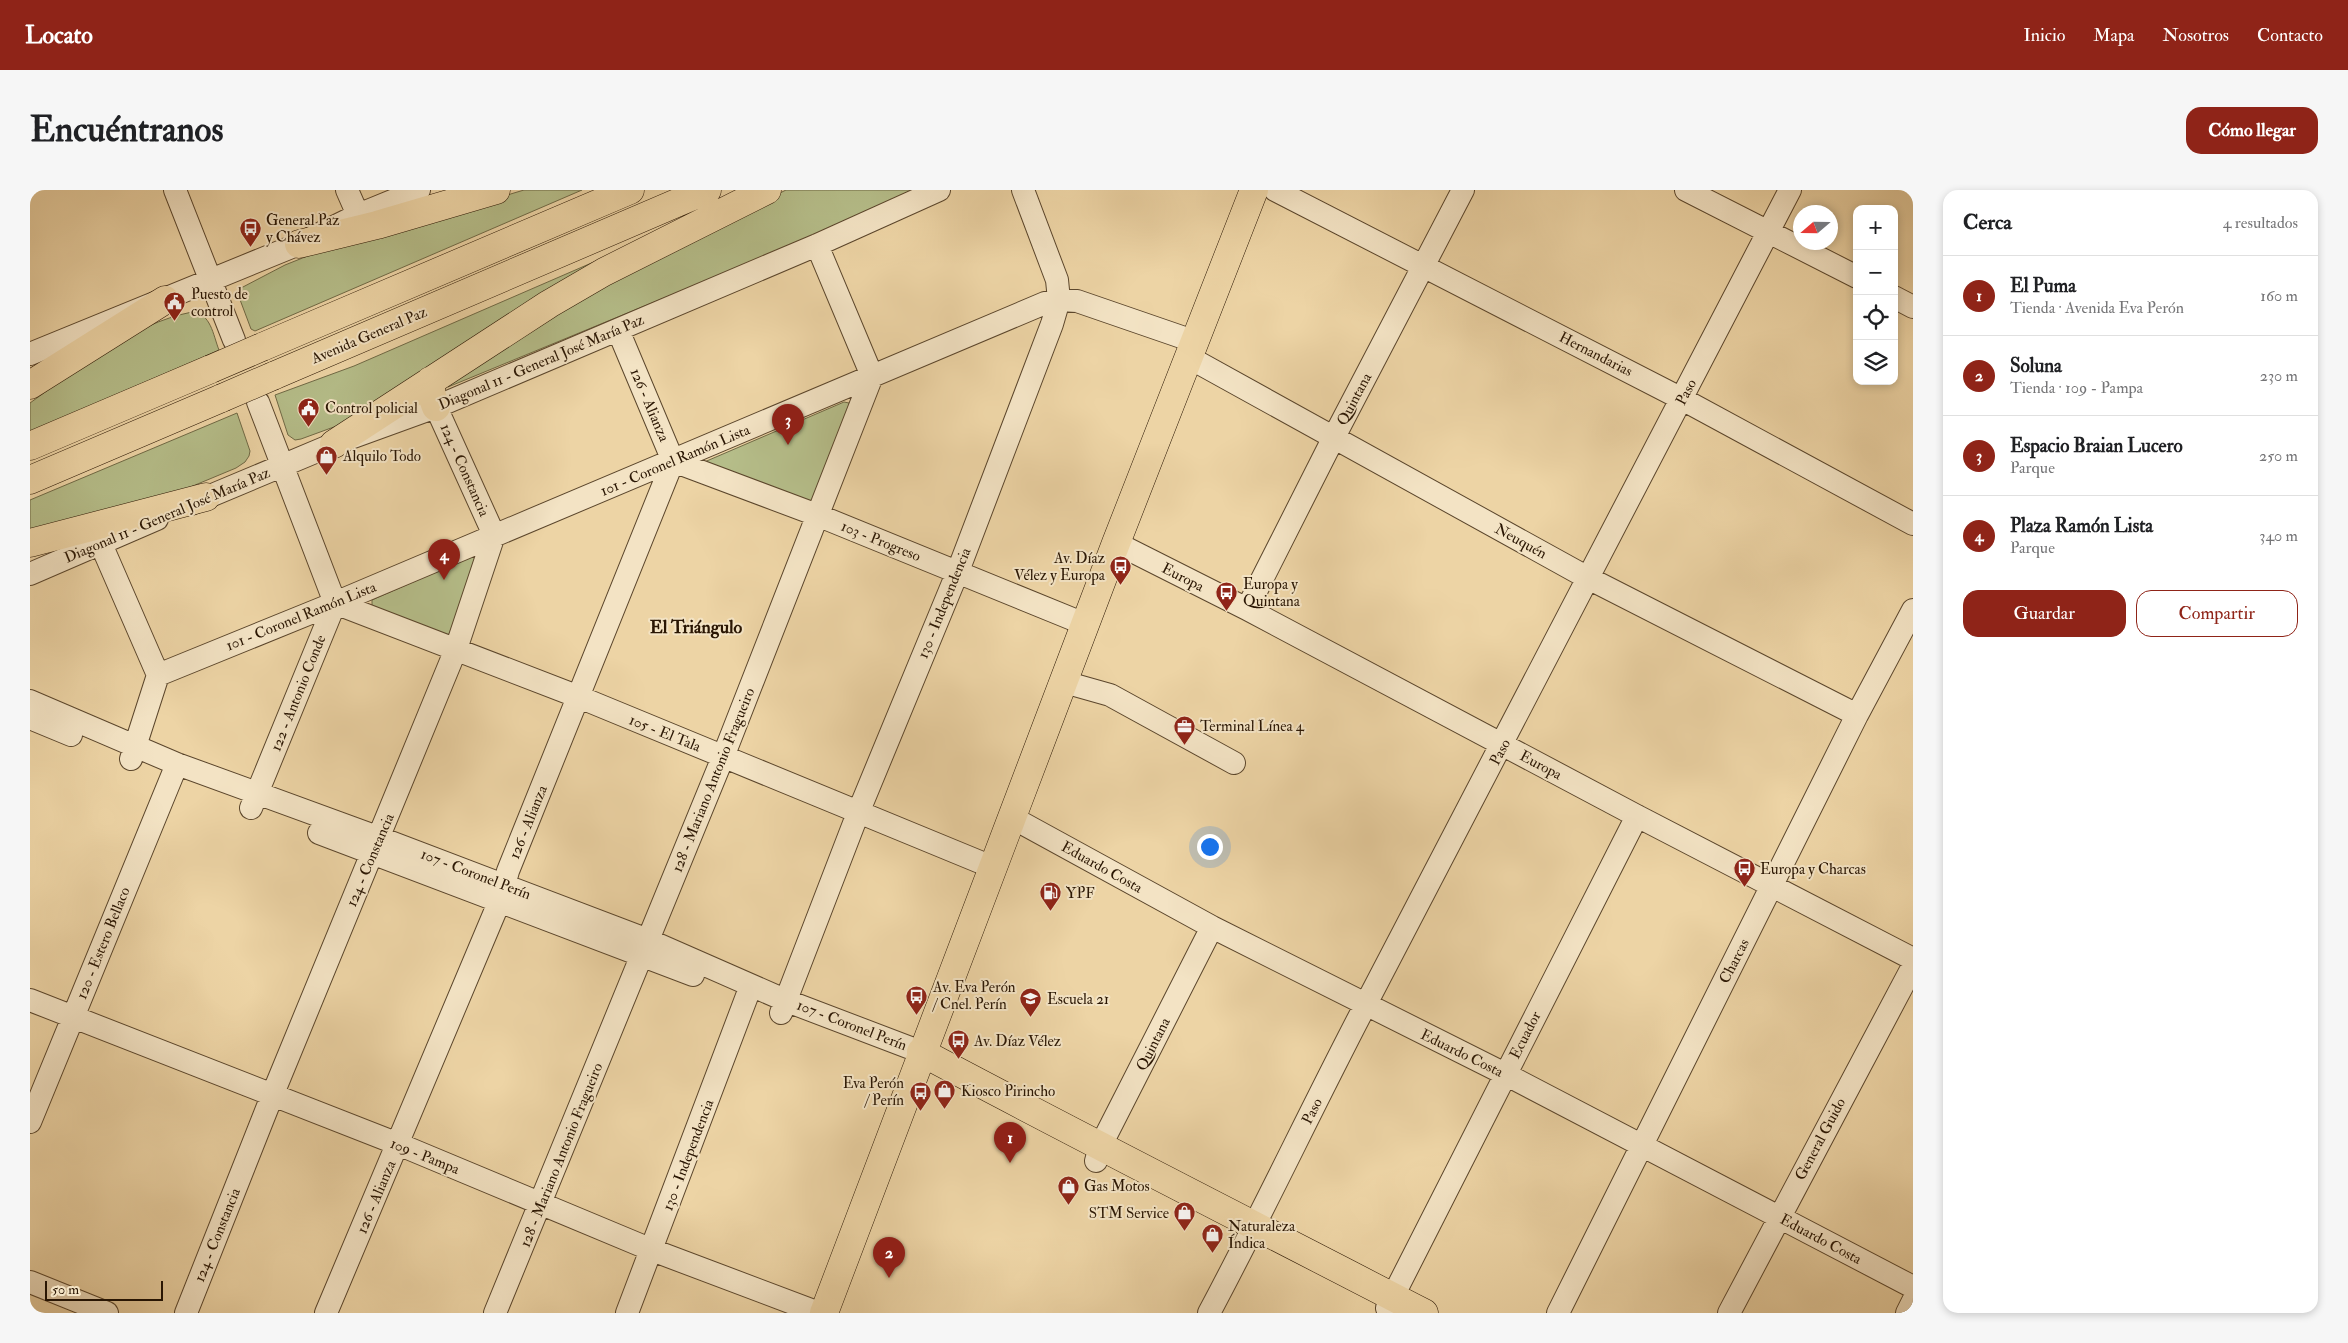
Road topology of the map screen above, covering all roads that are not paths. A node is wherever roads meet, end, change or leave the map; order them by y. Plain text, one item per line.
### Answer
1 (175, 190) edge
2 (347, 190) edge
3 (419, 190) edge
4 (496, 190) edge
5 (630, 190) edge
6 (707, 190) edge
7 (767, 190) edge
8 (939, 190) edge
9 (1023, 190) edge
10 (1254, 190) edge
11 (1275, 190) edge
12 (1463, 190) edge
13 (1686, 190) edge
14 (1790, 190) edge
15 (358, 215) junction
16 (1770, 231) junction
17 (299, 244) junction
18 (817, 245) junction
19 (1424, 265) junction
20 (1853, 275) edge
21 (211, 280) junction
22 (1898, 299) edge
23 (164, 300) junction
24 (1059, 300) junction
25 (1913, 307) edge
26 (618, 330) junction
27 (234, 340) dead end
28 (1193, 350) junction
29 (30, 354) edge
30 (872, 376) junction
31 (30, 385) edge
32 (433, 394) junction
33 (1682, 399) junction
34 (258, 402) dead end
35 (1334, 437) junction
36 (334, 444) joint
37 (30, 446) edge
38 (674, 461) junction
39 (282, 466) junction
40 (30, 480) edge
41 (206, 497) junction
42 (817, 515) junction
43 (1913, 524) edge
44 (494, 535) junction
45 (30, 543) edge
46 (1116, 543) junction
47 (101, 544) junction
48 (958, 571) junction
49 (30, 574) edge
50 (1588, 578) junction
51 (335, 604) junction
52 (1247, 609) junction
53 (1913, 610) edge
54 (1087, 625) junction
55 (456, 650) junction
56 (158, 675) junction
57 (1064, 682) junction
58 (579, 697) junction
59 (30, 701) edge
60 (1857, 716) junction
61 (30, 718) edge
62 (1503, 745) junction
63 (133, 753) junction
64 (723, 756) junction
65 (1234, 763) dead end
66 (174, 770) junction
67 (254, 801) junction
68 (858, 813) junction
69 (1637, 816) junction
70 (1011, 817) junction
71 (377, 845) junction
72 (992, 867) junction
73 (1772, 885) junction
74 (503, 893) junction
75 (1212, 927) junction
76 (646, 948) junction
77 (1913, 959) edge
78 (1913, 966) edge
79 (747, 996) junction
80 (30, 1000) edge
81 (1366, 1005) junction
82 (784, 1007) junction
83 (73, 1017) junction
84 (919, 1058) junction
85 (1505, 1074) junction
86 (272, 1096) junction
87 (30, 1122) edge
88 (398, 1144) junction
89 (1641, 1146) junction
90 (1098, 1154) junction
91 (541, 1204) junction
92 (1779, 1217) junction
93 (1252, 1231) junction
94 (652, 1250) junction
95 (30, 1282) edge
96 (1913, 1287) edge
97 (1913, 1301) edge
98 (1392, 1306) edge
99 (107, 1313) edge
100 (186, 1313) edge
101 (326, 1313) edge
102 (496, 1313) edge
103 (627, 1313) edge
104 (819, 1313) edge
105 (824, 1313) edge
106 (1209, 1313) edge
107 (1424, 1313) edge
108 (1558, 1313) edge
109 (1730, 1313) edge
110 (1907, 1313) edge

1 - 21 street
2 - 15 street
3 - 15 street
4 - 17 main road
5 - 37 main road, Avenida General Paz, bridge
6 - 40 main road, Avenida General Paz, bridge
7 - 32 main road
8 - 18 street, Diagonal 11 - General José María Paz
9 - 24 street, 130 - Independencia
10 - 28 main road
11 - 19 street, Hernandarias
12 - 19 street, Quintana
13 - 16 street
14 - 16 street, Paso
15 - 17 street
16 - 20 street
16 - 33 street, Paso
17 - 21 street
18 - 26 street, Diagonal 11 - General José María Paz
18 - 30 street
19 - 33 street, Hernandarias
19 - 35 street, Quintana
21 - 23 street
21 - 27 street
22 - 25 street
23 - 29 street
23 - 31 main road
24 - 28 street, 101 - Coronel Ramón Lista
24 - 30 street, 101 - Coronel Ramón Lista
24 - 48 street, 130 - Independencia
26 - 32 street, Diagonal 11 - General José María Paz
26 - 38 street, 126 - Alianza
28 - 35 street, Neuquén
28 - 46 main road
30 - 38 street, 101 - Coronel Ramón Lista
30 - 42 street, 128 - Mariano Antonio Fragueiro
32 - 36 main road
32 - 44 street, 124 - Constancia
33 - 43 street, Hernandarias
33 - 50 street, Paso
34 - 39 street
35 - 50 street, Neuquén
35 - 52 street, Quintana
36 - 39 street, Diagonal 11 - General José María Paz
38 - 42 street, 103 - Progreso
38 - 44 street, 101 - Coronel Ramón Lista
38 - 58 street, 126 - Alianza
39 - 41 street, Diagonal 11 - General José María Paz
39 - 51 street
41 - 45 main road
41 - 47 street, Diagonal 11 - General José María Paz
42 - 48 street, 103 - Progreso
42 - 64 street, 128 - Mariano Antonio Fragueiro
44 - 51 street, 101 - Coronel Ramón Lista
44 - 55 street, 124 - Constancia
46 - 52 street, Europa
46 - 54 main road
47 - 49 street, Diagonal 11 - General José María Paz
47 - 56 street
48 - 54 street, 103 - Progreso
48 - 68 street, 130 - Independencia
50 - 60 street, Neuquén
50 - 62 street, Paso
51 - 55 street, 105 - El Tala
51 - 56 street, 101 - Coronel Ramón Lista
51 - 67 street, 122 - Antonio Conde
52 - 62 street, Europa
53 - 60 street, Charcas
54 - 57 main road
55 - 58 street, 105 - El Tala
55 - 71 street, 124 - Constancia
56 - 63 street
57 - 65 street
57 - 70 main road
58 - 64 street, 105 - El Tala
58 - 74 street, 126 - Alianza
59 - 63 street, 107 - Coronel Perín
60 - 73 street, Charcas
61 - 63 street, 107 - Coronel Perín
62 - 69 street, Europa
62 - 81 street, Paso
63 - 66 street, 107 - Coronel Perín
64 - 68 street, 105 - El Tala
64 - 76 street, 128 - Mariano Antonio Fragueiro
66 - 67 street, 107 - Coronel Perín
66 - 83 street, 120 - Estero Bellaco
67 - 71 street, 107 - Coronel Perín
68 - 72 street, 105 - El Tala
68 - 82 street, 130 - Independencia
69 - 73 street, Europa
69 - 85 street, Ecuador
70 - 72 main road
70 - 75 street, Eduardo Costa
71 - 74 street, 107 - Coronel Perín
71 - 86 street, 124 - Constancia
72 - 84 main road
73 - 77 street, Europa
73 - 89 street, Charcas
74 - 76 street, 107 - Coronel Perín
74 - 88 street, 126 - Alianza
75 - 81 street, Eduardo Costa
75 - 90 street, Quintana
76 - 79 street, 107 - Coronel Perín
76 - 82 street, 107 - Coronel Perín
76 - 91 street, 128 - Mariano Antonio Fragueiro
78 - 92 street, General Guido
79 - 82 street, 107 - Coronel Perín
79 - 94 street, 130 - Independencia
80 - 83 street, 109 - Pampa
81 - 85 street, Eduardo Costa
81 - 93 street, Paso
82 - 84 street, 107 - Coronel Perín
83 - 86 street, 109 - Pampa
83 - 87 street, 120 - Estero Bellaco
84 - 90 main road
84 - 105 main road
85 - 89 street, Eduardo Costa
85 - 98 street, Ecuador
86 - 88 street, 109 - Pampa
86 - 100 street, 124 - Constancia
88 - 91 street, 109 - Pampa
88 - 101 street, 126 - Alianza
89 - 92 street, Eduardo Costa
89 - 108 street, Charcas
90 - 93 main road
91 - 94 street, 109 - Pampa
91 - 102 street, 128 - Mariano Antonio Fragueiro
92 - 96 street, Eduardo Costa
92 - 109 street, General Guido
93 - 98 main road
93 - 106 street, Paso
94 - 103 street, 130 - Independencia
94 - 104 street, 109 - Pampa
95 - 99 street
97 - 110 street
98 - 107 main road

